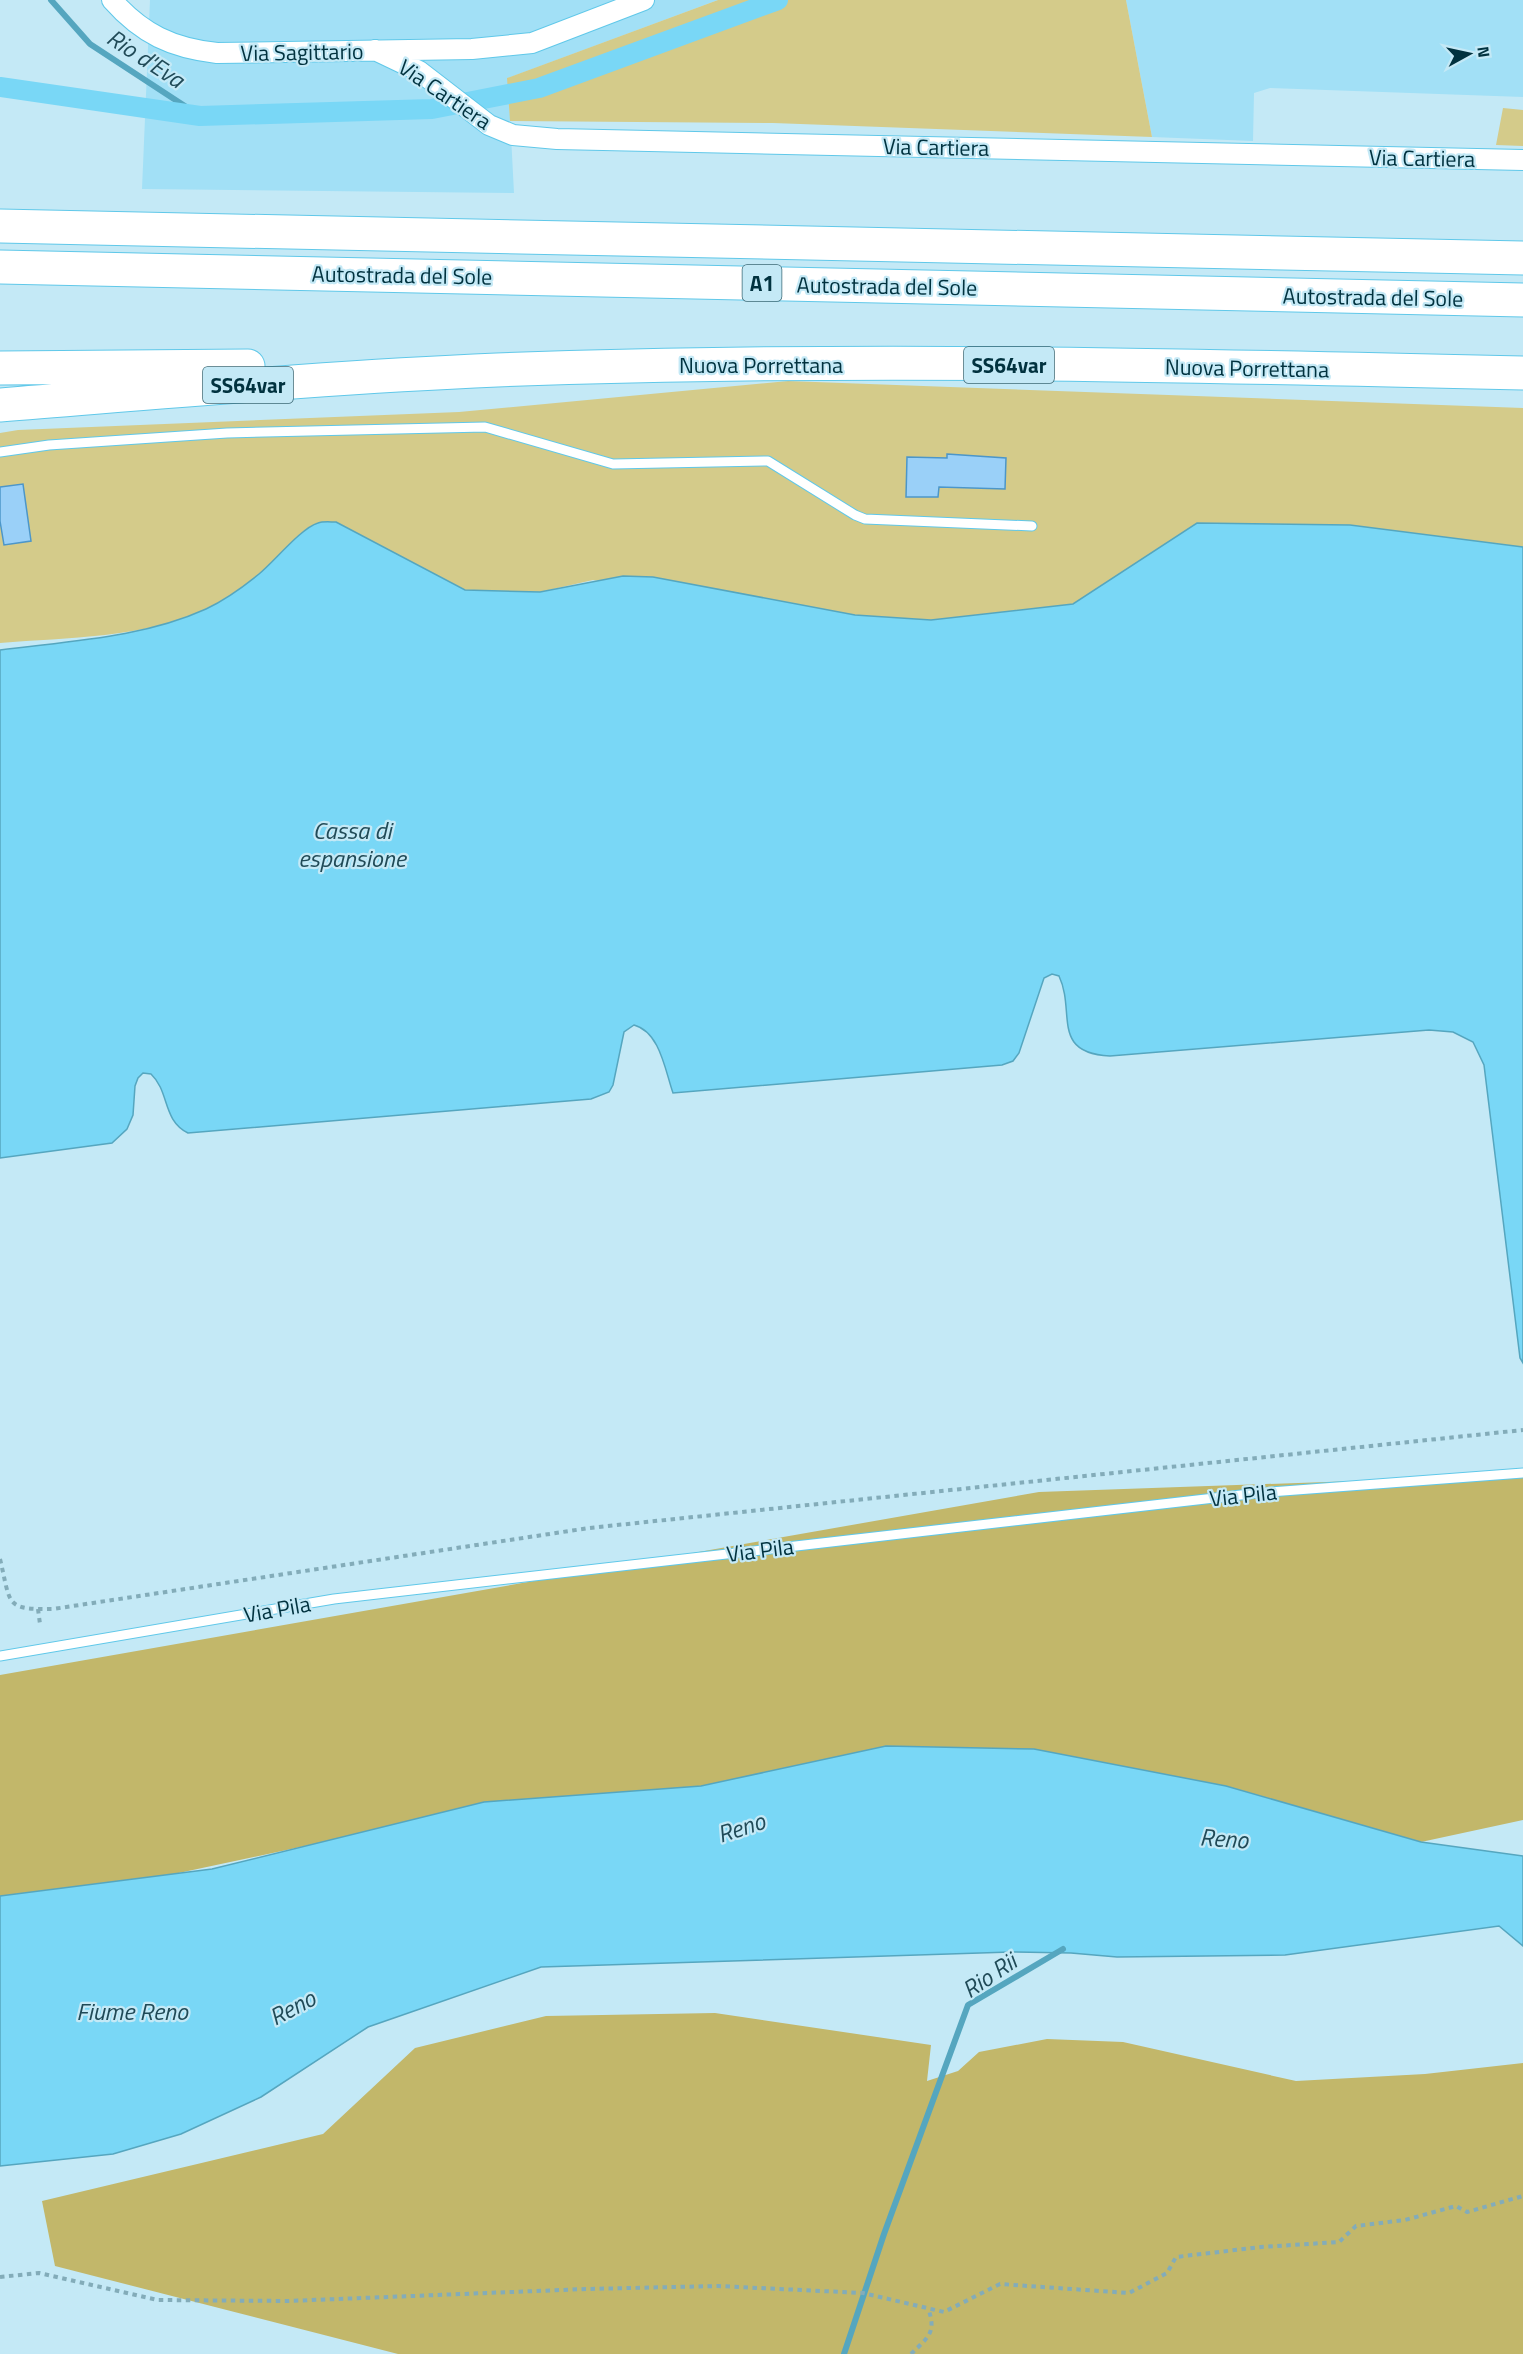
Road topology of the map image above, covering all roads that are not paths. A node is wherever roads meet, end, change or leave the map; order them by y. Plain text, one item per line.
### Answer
1 (112, 0) edge
2 (644, 0) edge
3 (375, 50) junction
4 (1523, 160) edge
5 (0, 226) edge
6 (1523, 258) edge
7 (0, 267) edge
8 (1523, 300) edge
9 (0, 368) edge
10 (496, 370) junction
11 (1523, 373) edge
12 (0, 405) edge
13 (0, 452) edge
14 (1032, 526) dead end
15 (1523, 1473) edge
16 (0, 1656) edge

1 - 3 street, Via Sagittario
2 - 3 street, Via Sagittario
3 - 4 street, Via Cartiera
5 - 6 highway, Autostrada del Sole / A1
7 - 8 highway, Autostrada del Sole / A1
9 - 10 highway
10 - 11 highway, Nuova Porrettana / SS64var
10 - 12 highway, Nuova Porrettana / SS64var
13 - 14 lane
15 - 16 lane, Via Pila

